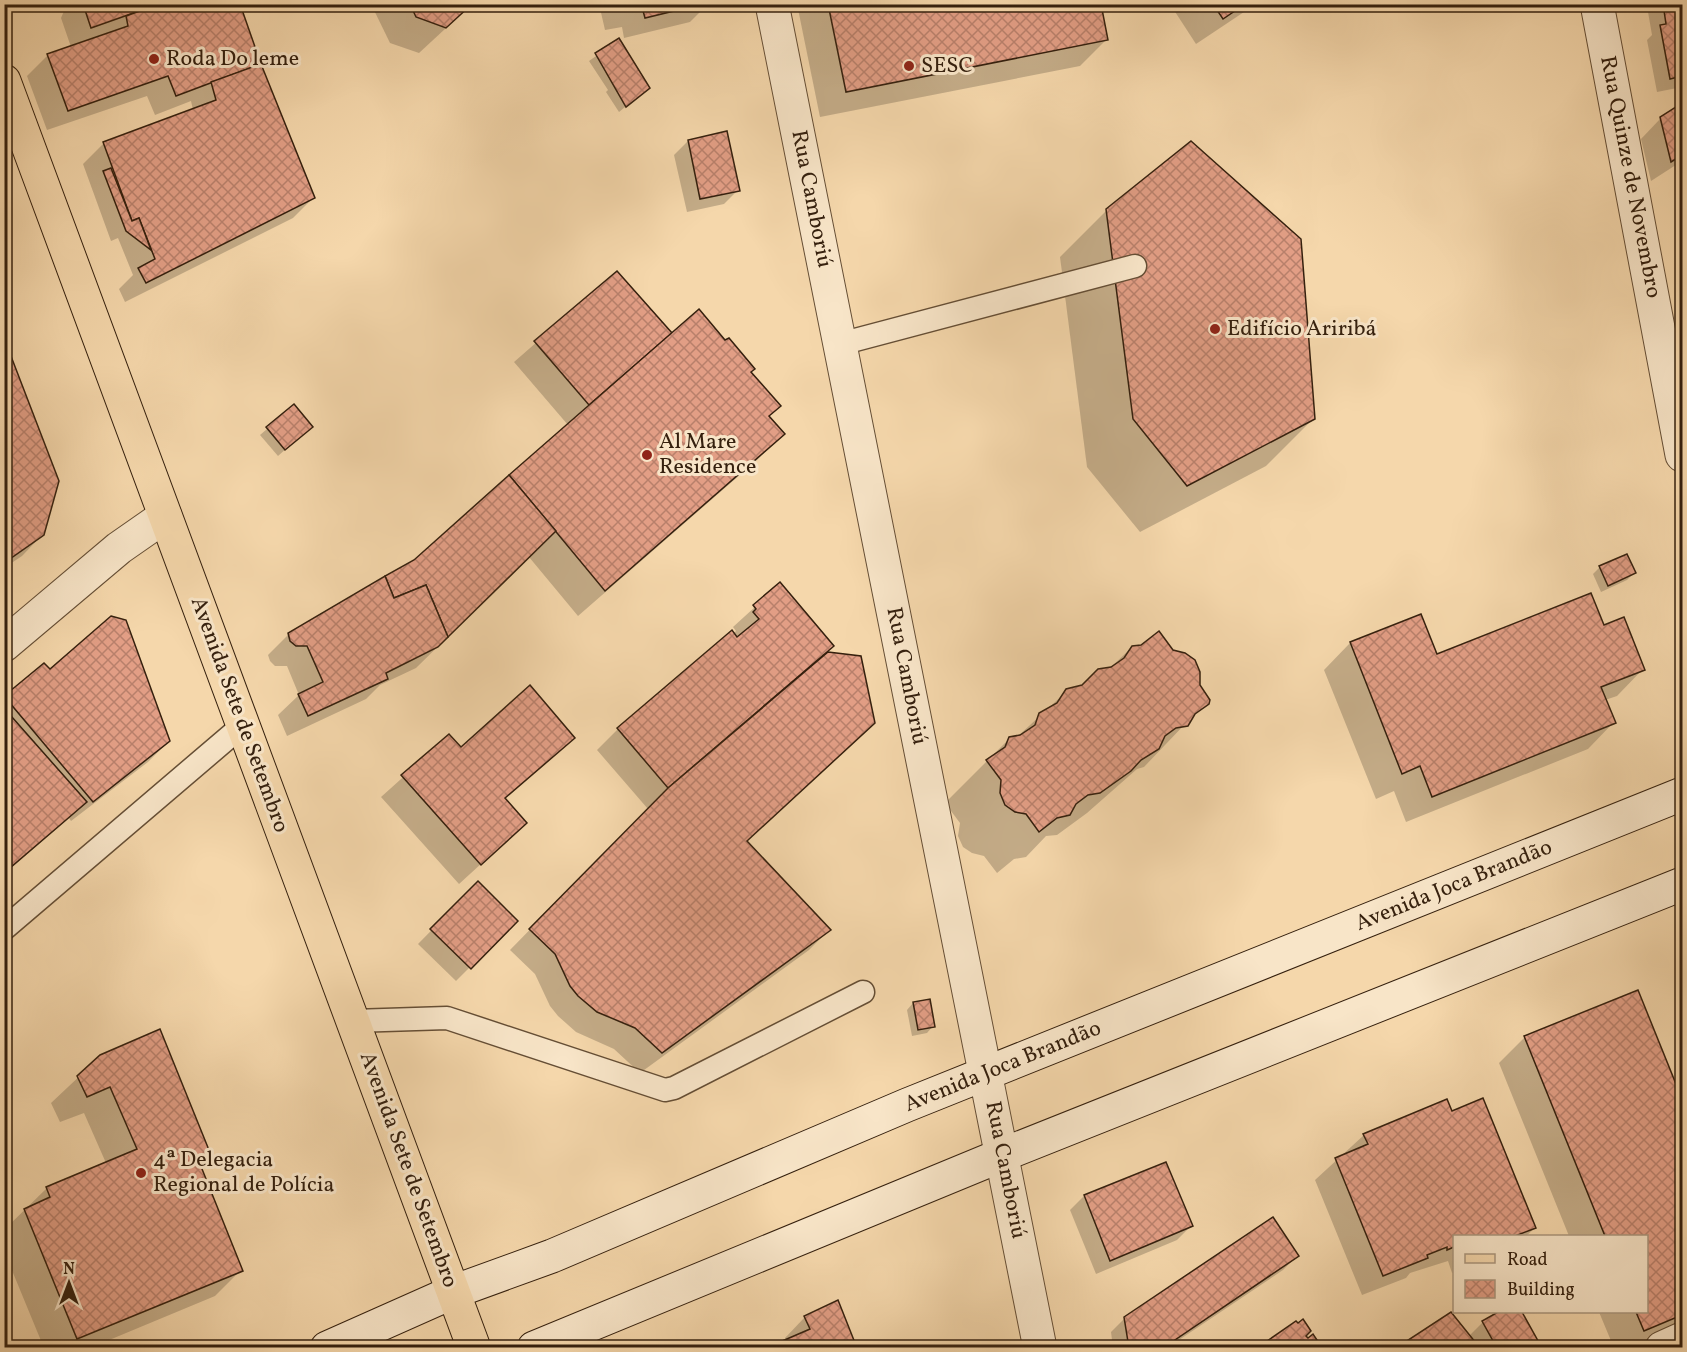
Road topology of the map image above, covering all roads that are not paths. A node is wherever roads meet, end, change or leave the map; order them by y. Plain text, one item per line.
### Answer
1 (772, 4) edge
2 (1597, 4) edge
3 (4, 81) edge
4 (1134, 266) dead end
5 (840, 344) junction
6 (1683, 455) edge
7 (165, 516) junction
8 (4, 645) edge
9 (243, 725) junction
10 (1683, 794) edge
11 (1683, 884) edge
12 (4, 928) edge
13 (862, 992) dead end
14 (353, 1021) junction
15 (986, 1074) junction
16 (1002, 1155) junction
17 (453, 1292) junction
18 (1683, 1339) edge
19 (327, 1347) edge
20 (474, 1347) edge
21 (534, 1347) edge
22 (1040, 1347) edge
23 (1662, 1347) edge

1 - 5 main road, Rua Camboriú
2 - 6 main road, Rua Quinze de Novembro
3 - 7 main road, Avenida Sete de Setembro
4 - 5 lane
5 - 15 main road, Rua Camboriú
7 - 8 main road
7 - 9 main road, Avenida Sete de Setembro
9 - 12 lane
9 - 14 main road, Avenida Sete de Setembro
10 - 15 main road, Avenida Joca Brandão
11 - 16 main road
13 - 14 lane
14 - 17 main road, Avenida Sete de Setembro
15 - 16 main road, Rua Camboriú
15 - 17 main road, Avenida Joca Brandão
16 - 21 main road
16 - 22 main road, Rua Camboriú
17 - 19 main road, Avenida Joca Brandão
17 - 20 main road, Avenida Sete de Setembro
18 - 23 main road

